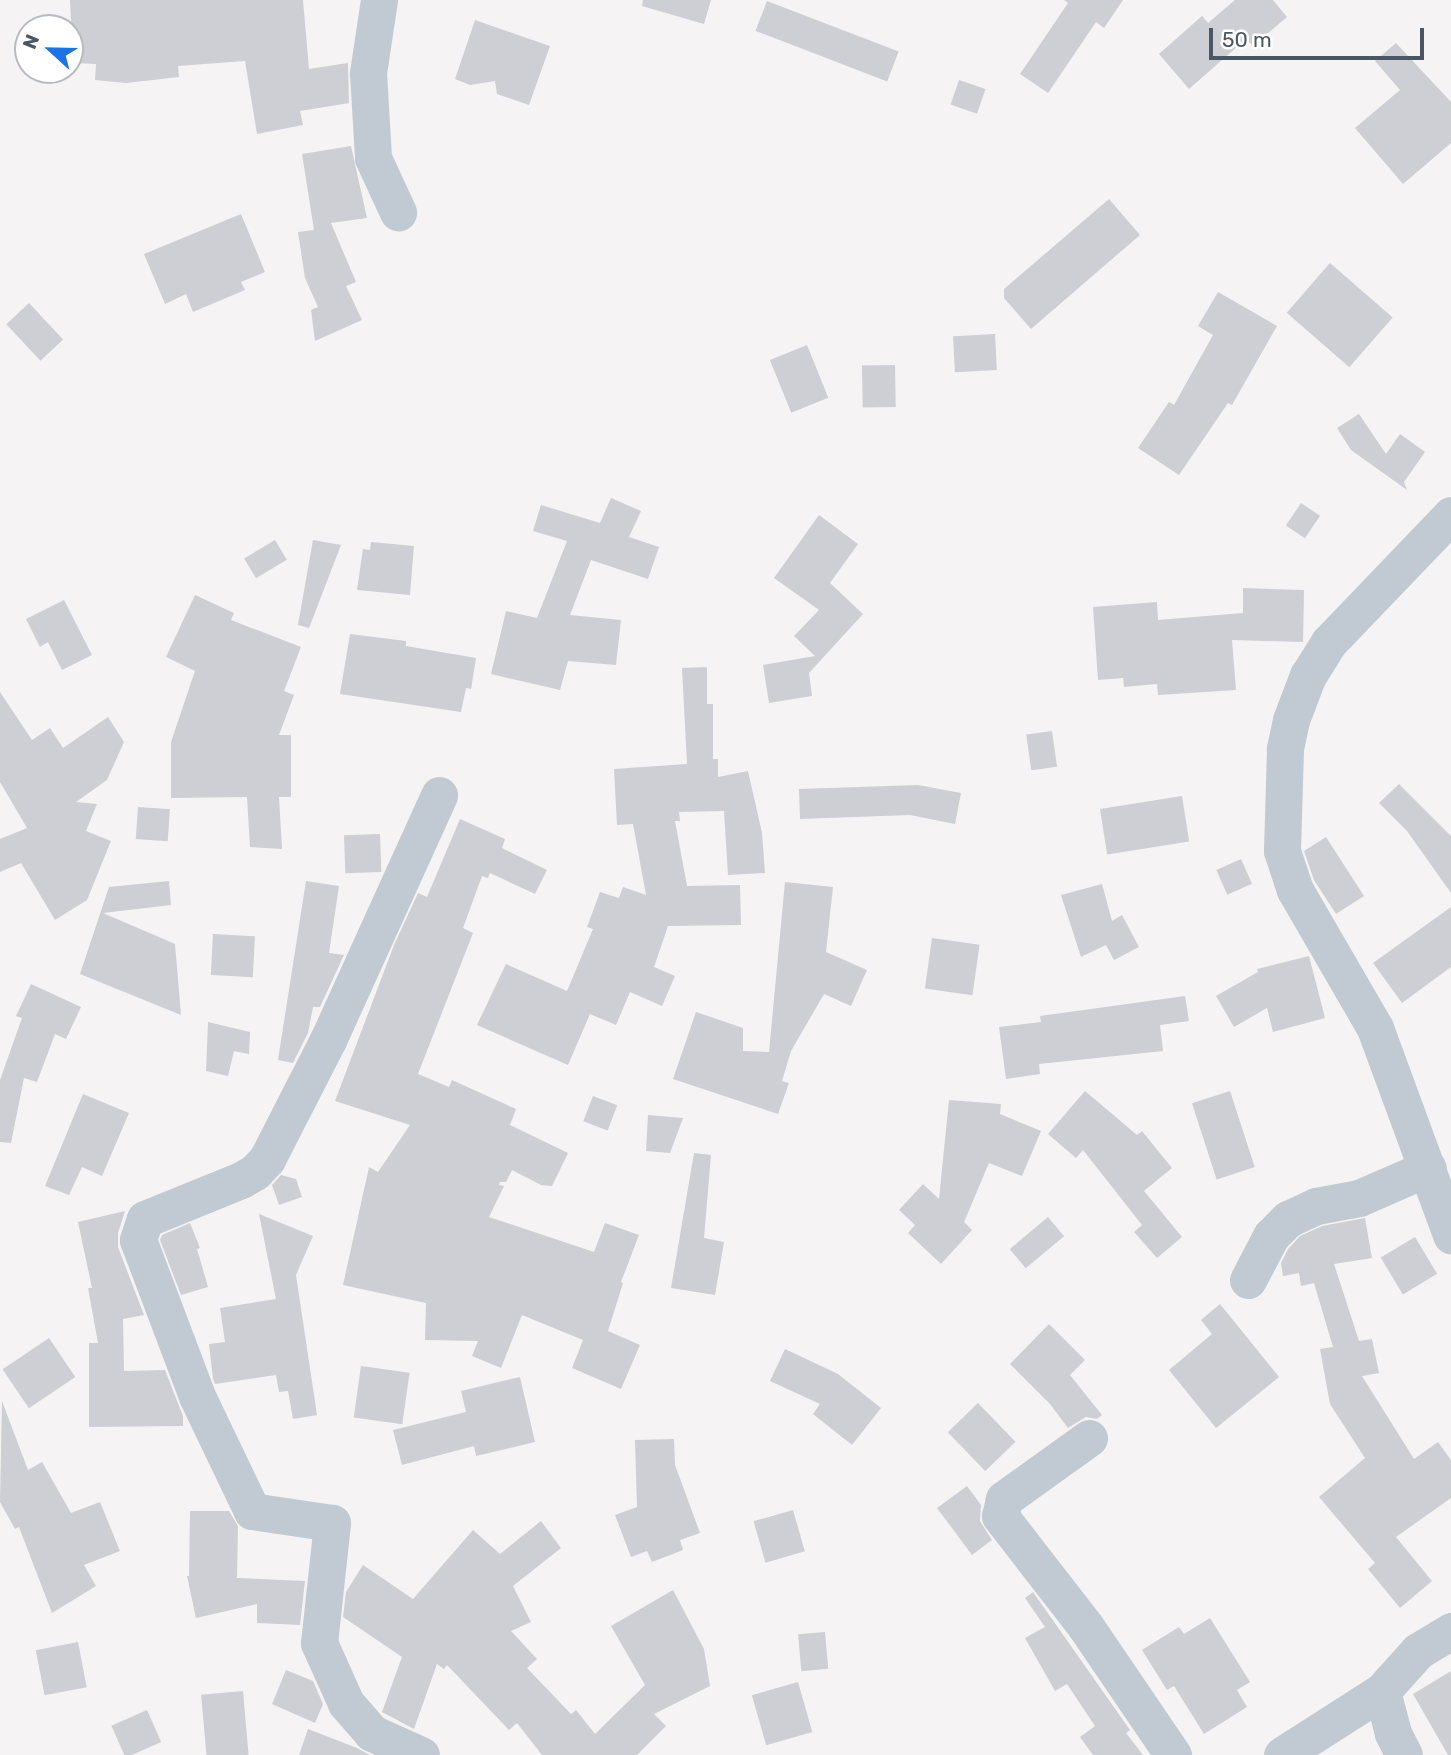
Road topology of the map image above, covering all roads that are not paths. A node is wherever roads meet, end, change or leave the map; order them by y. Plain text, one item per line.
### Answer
1 (379, 0) edge
2 (398, 212) dead end
3 (1451, 515) edge
4 (439, 795) dead end
5 (1428, 1168) junction
6 (1451, 1235) edge
7 (1248, 1280) dead end
8 (1089, 1438) dead end
9 (1451, 1630) edge
10 (1382, 1691) junction
11 (421, 1755) edge
12 (1173, 1755) edge
13 (1282, 1755) edge
14 (1404, 1755) edge

1 - 2 street
3 - 5 street
4 - 11 street
5 - 6 street
5 - 7 street
8 - 12 street
9 - 10 street
10 - 13 street
10 - 14 street

